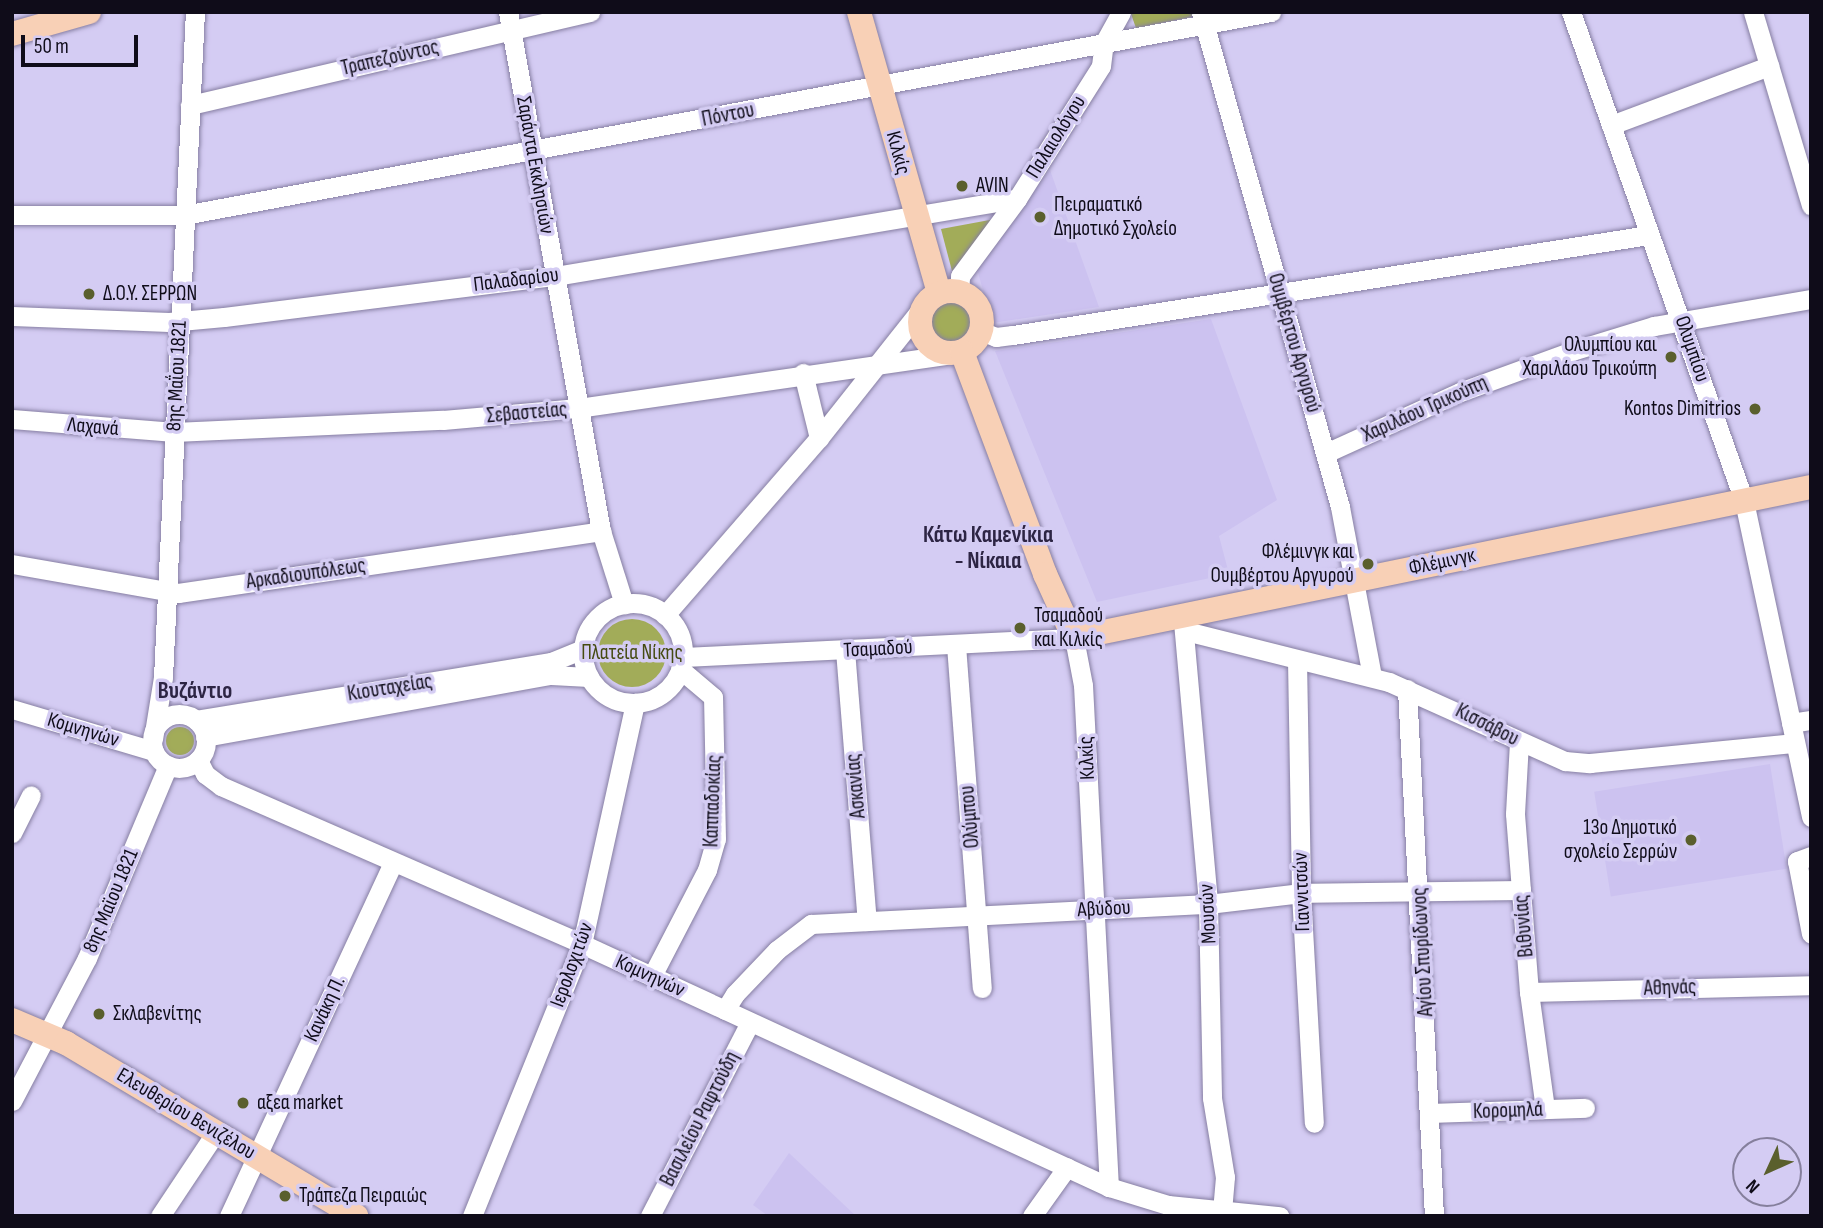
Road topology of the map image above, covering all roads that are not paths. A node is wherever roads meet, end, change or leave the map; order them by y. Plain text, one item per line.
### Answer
1 (89, 12) edge
2 (195, 12) edge
3 (590, 12) edge
4 (859, 12) edge
5 (1121, 12) edge
6 (1271, 12) edge
7 (1571, 12) edge
8 (1754, 12) edge
9 (1203, 19) edge
10 (510, 21) edge
11 (12, 34) edge
12 (1104, 43) junction
13 (1769, 66) junction
14 (879, 85) junction
15 (190, 105) junction
16 (1611, 125) junction
17 (533, 153) junction
18 (1017, 198) junction
19 (1811, 205) edge
20 (12, 215) edge
21 (184, 215) junction
22 (915, 217) junction
23 (1649, 235) junction
24 (555, 276) junction
25 (1281, 295) junction
26 (942, 296) junction
27 (1811, 299) edge
28 (12, 316) edge
29 (179, 321) junction
30 (1683, 321) junction
31 (981, 331) junction
32 (957, 353) junction
33 (877, 366) junction
34 (803, 373) junction
35 (578, 408) junction
36 (12, 419) edge
37 (174, 432) junction
38 (819, 438) junction
39 (1326, 453) junction
40 (1811, 487) edge
41 (1744, 500) junction
42 (601, 531) junction
43 (12, 564) edge
44 (1357, 580) junction
45 (167, 593) junction
46 (624, 604) junction
47 (665, 615) junction
48 (1184, 624) junction
49 (1074, 638) junction
50 (956, 645) junction
51 (583, 649) junction
52 (845, 650) junction
53 (1297, 660) junction
54 (681, 663) junction
55 (163, 677) junction
56 (589, 677) junction
57 (1372, 677) junction
58 (1407, 689) junction
59 (635, 703) junction
60 (12, 709) edge
61 (1801, 721) edge
62 (197, 725) junction
63 (1519, 742) junction
64 (1795, 743) junction
65 (158, 751) junction
66 (198, 760) junction
67 (31, 795) dead end
68 (1811, 817) edge
69 (12, 833) edge
70 (1811, 856) edge
71 (393, 862) junction
72 (1421, 890) junction
73 (1521, 890) junction
74 (1301, 893) junction
75 (1208, 904) junction
76 (1094, 909) junction
77 (979, 915) junction
78 (867, 920) junction
79 (1811, 934) edge
80 (582, 944) junction
81 (1811, 968) edge
82 (652, 976) junction
83 (1786, 985) junction
84 (1811, 985) edge
85 (982, 988) dead end
86 (1529, 992) junction
87 (725, 1010) junction
88 (12, 1020) edge
89 (750, 1022) junction
90 (47, 1035) junction
91 (12, 1101) edge
92 (1585, 1108) dead end
93 (1545, 1110) junction
94 (1431, 1114) junction
95 (1314, 1123) dead end
96 (216, 1132) junction
97 (257, 1156) junction
98 (1067, 1167) junction
99 (1109, 1186) junction
100 (1167, 1210) edge
101 (1222, 1210) junction
102 (160, 1216) edge
103 (229, 1216) edge
104 (356, 1216) edge
105 (472, 1216) edge
106 (650, 1216) edge
107 (1032, 1216) edge
108 (1279, 1216) edge
109 (1434, 1216) edge

1 - 11 main road
2 - 15 street, 8ης Μαΐου 1821
3 - 10 street, Τραπεζούντος
4 - 14 main road, Κιλκίς
5 - 12 street, Παλαιολόγου
6 - 9 street, Πόντου
7 - 16 street, Ολυμπίου
8 - 13 street
9 - 12 street, Πόντου
9 - 25 street, Ουμβέρτου Αργυρού
10 - 15 street, Τραπεζούντος
10 - 17 street, Σαράντα Εκκλησιών
12 - 14 street, Πόντου
12 - 18 street, Παλαιολόγου
13 - 16 street
13 - 19 street
14 - 17 street, Πόντου
14 - 22 main road, Κιλκίς
15 - 21 street, 8ης Μαΐου 1821
16 - 23 street, Ολυμπίου
17 - 21 street, Πόντου
17 - 24 street, Σαράντα Εκκλησιών
18 - 22 street, Παλαδαρίου
18 - 26 street, Παλαιολόγου
20 - 21 street, Πόντου
21 - 29 street, 8ης Μαΐου 1821
22 - 24 street, Παλαδαρίου
22 - 26 main road, Κιλκίς
23 - 25 street
23 - 30 street, Ολυμπίου
24 - 29 street, Παλαδαρίου
24 - 35 street, Σαράντα Εκκλησιών
25 - 31 street
25 - 39 street, Ουμβέρτου Αργυρού
26 - 31 main road
26 - 32 main road
26 - 33 street, Παλαιολόγου
27 - 30 street, Χαριλάου Τρικούπη
28 - 29 street, Παλαδαρίου
29 - 37 street, 8ης Μαΐου 1821
30 - 39 street, Χαριλάου Τρικούπη
30 - 41 street, Ολυμπίου
31 - 32 main road
32 - 33 street, Σεβαστείας
32 - 49 main road, Κιλκίς
33 - 34 street, Σεβαστείας
33 - 38 street
34 - 35 street, Σεβαστείας
34 - 38 street
35 - 37 street, Σεβαστείας
35 - 42 street, Σαράντα Εκκλησιών
36 - 37 street, Λαχανά
37 - 45 street, 8ης Μαΐου 1821
38 - 47 street
39 - 44 street, Ουμβέρτου Αργυρού
40 - 41 main road, Φλέμινγκ
41 - 44 main road, Φλέμινγκ
41 - 61 street, Ολυμπίου
42 - 45 street, Αρκαδιουπόλεως
42 - 46 street, Σαράντα Εκκλησιών
43 - 45 street, Αρκαδιουπόλεως
44 - 48 main road, Φλέμινγκ
44 - 57 street, Ουμβέρτου Αργυρού
45 - 55 street, 8ης Μαΐου 1821
46 - 47 street
46 - 51 street
47 - 54 street
48 - 49 main road, Φλέμινγκ
48 - 53 street, Κισσάβου
48 - 75 street, Μουσών
49 - 50 street, Τσαμαδού
49 - 76 street, Κιλκίς
50 - 52 street, Τσαμαδού
50 - 77 street, Ολύμπου
51 - 56 street
51 - 62 street, Κιουταχείας
52 - 54 street, Τσαμαδού
52 - 78 street, Ασκανίας
53 - 57 street, Κισσάβου
53 - 74 street, Γιαννιτσών
54 - 59 street
54 - 82 street, Καππαδοκίας
55 - 62 street
55 - 65 street, 8ης Μαΐου 1821
56 - 59 street
56 - 62 street, Κιουταχείας
57 - 58 street, Κισσάβου
58 - 63 street, Κισσάβου
58 - 72 street, Αγίου Σπυρίδωνος
59 - 80 street, Ιερολοχιτών
60 - 65 street, Κομνηνών
61 - 64 street, Ολυμπίου
62 - 65 street
62 - 66 street
63 - 64 street, Κισσάβου
63 - 73 street, Βιθυνίας
64 - 68 street, Ολυμπίου
65 - 66 street
65 - 90 street, 8ης Μαϊου 1821
66 - 71 street, Κομνηνών
67 - 69 street
70 - 79 street
71 - 80 street, Κομνηνών
71 - 97 street, Κανάκη Π.
72 - 73 street, Αβύδου
72 - 74 street, Αβύδου
72 - 94 street, Αγίου Σπυρίδωνος
73 - 86 street, Βιθυνίας
74 - 75 street, Αβύδου
74 - 95 street, Γιαννιτσών
75 - 76 street, Αβύδου
75 - 101 street, Μουσών
76 - 77 street, Αβύδου
76 - 99 street, Κιλκίς
77 - 78 street, Αβύδου
77 - 85 street, Ολύμπου
78 - 87 street, Αβύδου
80 - 82 street, Κομνηνών
80 - 105 street, Ιερολοχιτών
81 - 83 street
82 - 87 street, Κομνηνών
83 - 84 street, Αθηνάς
83 - 86 street, Αθηνάς
86 - 93 street, Βιθυνίας
87 - 89 street, Κομνηνών
88 - 90 main road, Ελευθερίου Βενιζέλου
89 - 98 street, Κομνηνών
89 - 106 street, Βασιλείου Ραφτούδη
90 - 91 street, 8ης Μαϊου 1821
90 - 96 main road, Ελευθερίου Βενιζέλου
92 - 93 street, Κορομηλά
93 - 94 street, Κορομηλά
94 - 109 street, Αγίου Σπυρίδωνος
96 - 97 main road, Ελευθερίου Βενιζέλου
96 - 102 street
97 - 103 street, Κανάκη Π.
97 - 104 main road, Ελευθερίου Βενιζέλου
98 - 99 street, Κομνηνών
98 - 107 street
99 - 100 street, Κομνηνών
100 - 101 street, Κομνηνών
101 - 108 street, Κομνηνών

